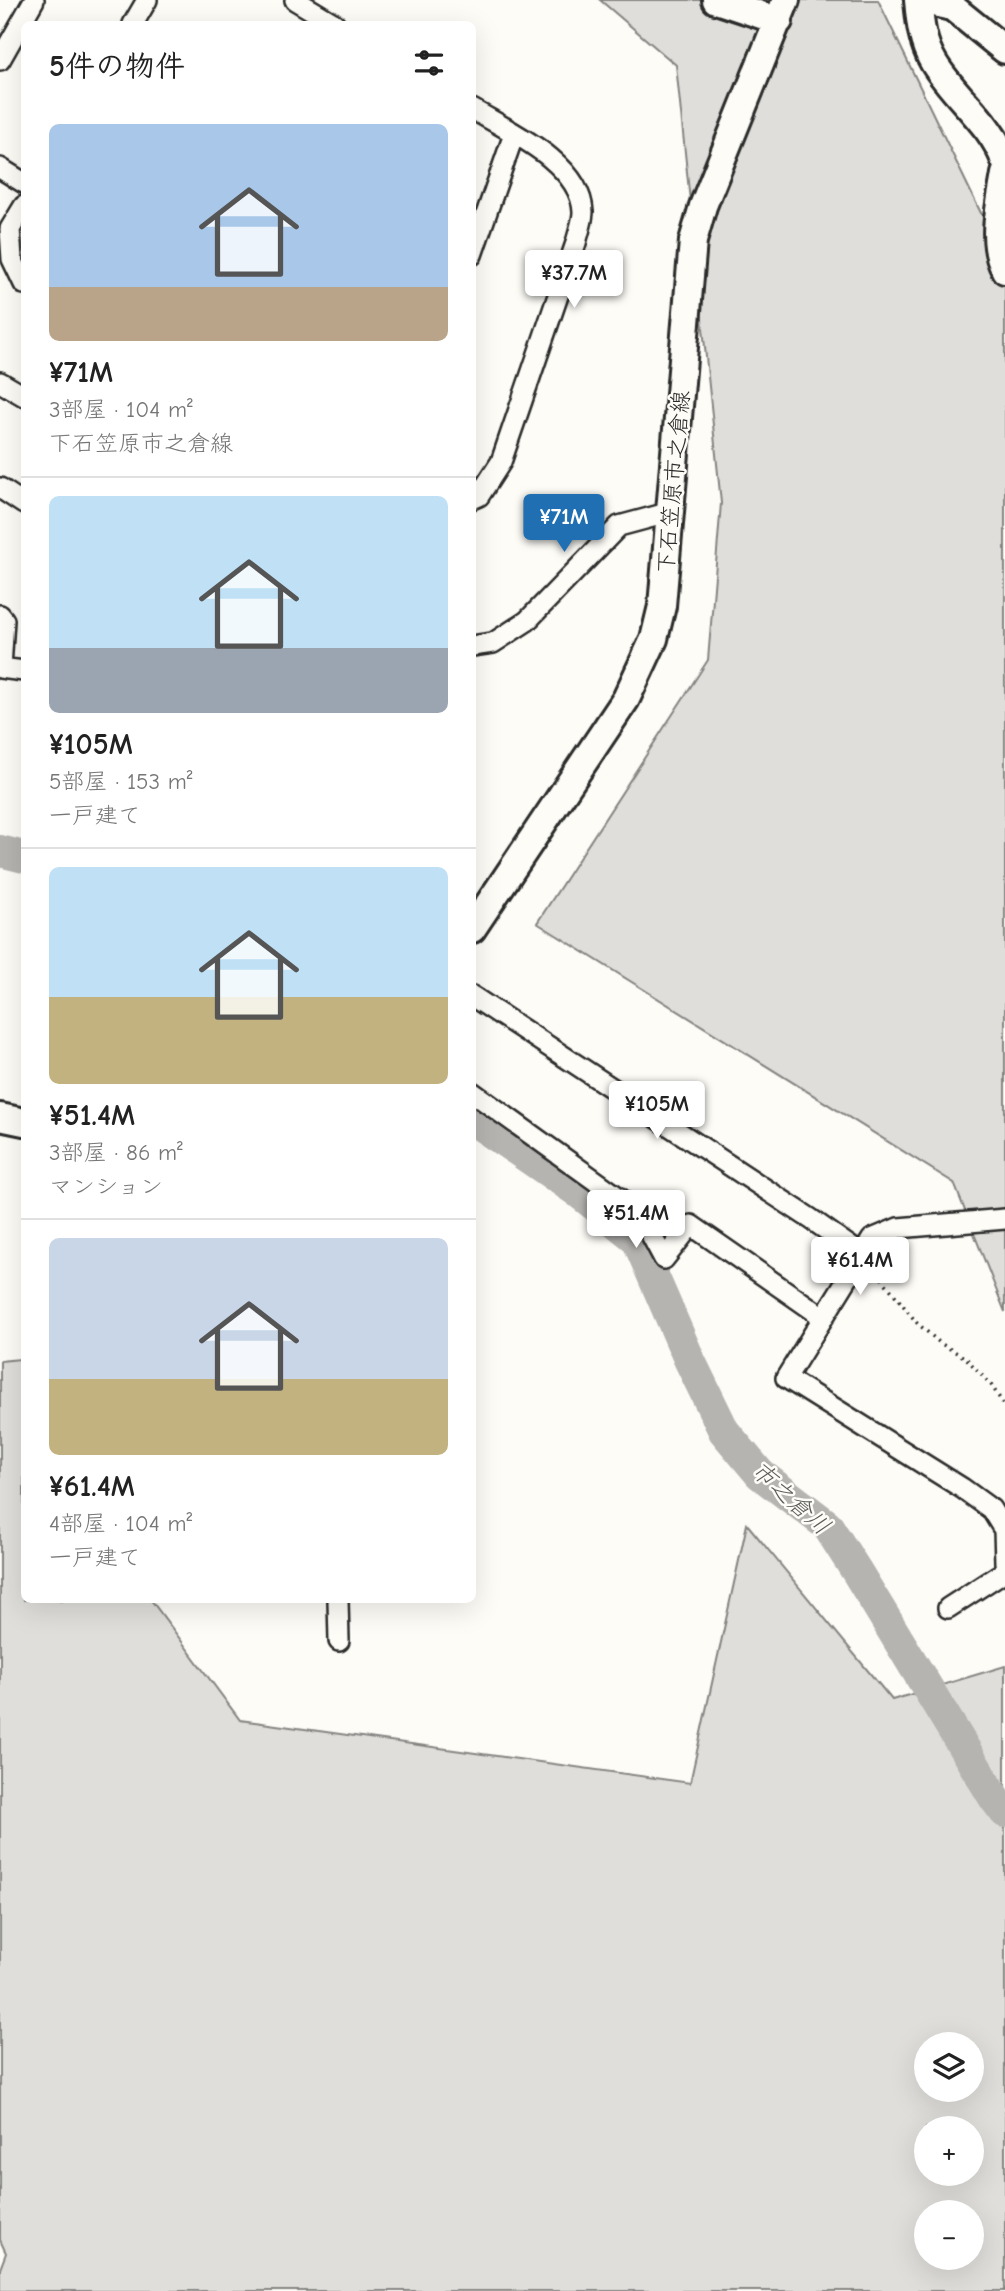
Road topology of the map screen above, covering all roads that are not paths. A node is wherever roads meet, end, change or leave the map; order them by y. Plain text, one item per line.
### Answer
1 (34, 0) edge
2 (147, 0) edge
3 (295, 0) edge
4 (716, 0) edge
5 (919, 0) edge
6 (782, 11) edge
7 (22, 21) edge
8 (138, 21) edge
9 (330, 21) edge
10 (21, 23) edge
11 (1005, 50) edge
12 (0, 61) edge
13 (476, 111) edge
14 (514, 134) junction
15 (1005, 161) edge
16 (0, 168) edge
17 (1005, 174) edge
18 (21, 181) edge
19 (21, 211) edge
20 (476, 231) edge
21 (1005, 270) edge
22 (21, 278) edge
23 (0, 382) edge
24 (21, 394) edge
25 (0, 488) edge
26 (476, 497) edge
27 (21, 502) edge
28 (671, 512) junction
29 (0, 615) edge
30 (476, 645) edge
31 (1, 668) edge
32 (21, 671) edge
33 (476, 923) edge
34 (476, 999) edge
35 (476, 1095) edge
36 (0, 1117) edge
37 (21, 1121) edge
38 (1005, 1219) edge
39 (862, 1255) junction
40 (824, 1317) junction
41 (1005, 1563) edge
42 (1005, 1571) edge
43 (338, 1603) edge
44 (948, 1608) dead end
45 (338, 1641) dead end

1 - 7 street
2 - 8 street
3 - 9 street
4 - 6 main road
5 - 11 main road
5 - 15 main road
6 - 28 main road, 下石笠原市之倉線
10 - 12 street
13 - 14 street
14 - 20 street
14 - 26 street
16 - 18 street
17 - 21 main road
19 - 22 street
23 - 24 street
25 - 27 street
28 - 30 street
28 - 33 main road, 下石笠原市之倉線
29 - 31 street
31 - 32 street
34 - 39 street
35 - 40 street
36 - 37 main road
38 - 39 street
39 - 40 street
40 - 41 street
42 - 44 street
43 - 45 street

